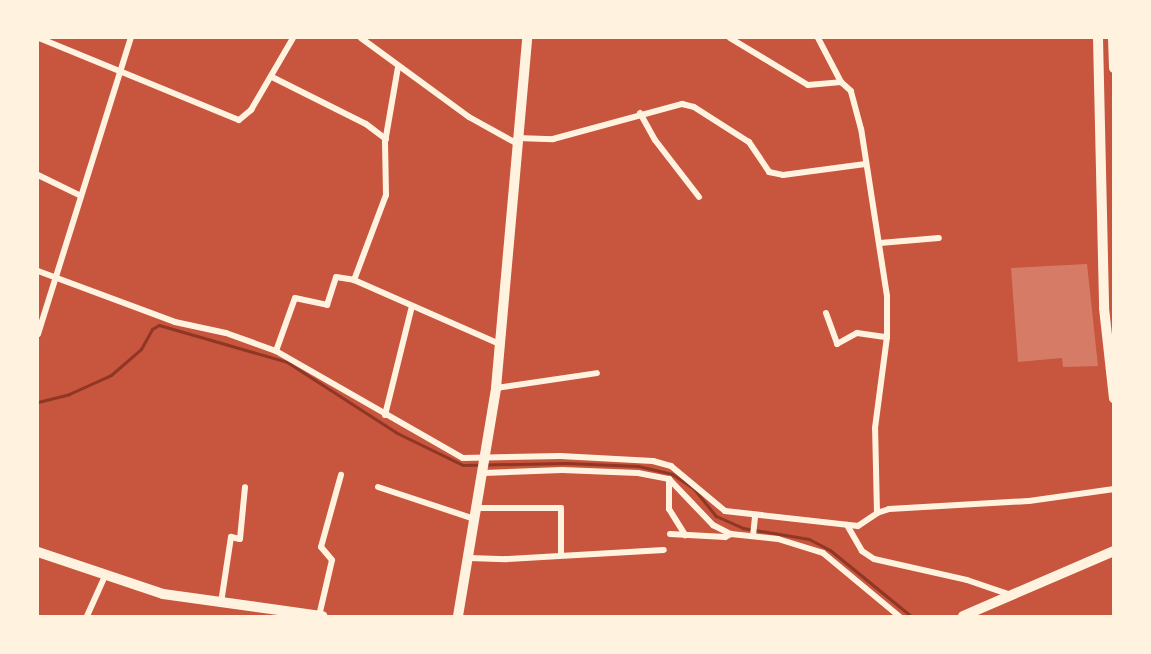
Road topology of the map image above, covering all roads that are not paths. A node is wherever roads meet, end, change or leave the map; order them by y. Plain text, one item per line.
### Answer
1 (39, 38) edge
2 (131, 38) edge
3 (293, 38) edge
4 (361, 38) edge
5 (527, 38) edge
6 (730, 38) edge
7 (818, 38) edge
8 (1098, 38) edge
9 (1113, 38) edge
10 (398, 68) junction
11 (1113, 68) edge
12 (119, 70) junction
13 (272, 77) junction
14 (841, 82) junction
15 (640, 113) junction
16 (386, 139) junction
17 (516, 141) junction
18 (865, 164) junction
19 (38, 175) edge
20 (79, 195) junction
21 (699, 197) dead end
22 (939, 238) dead end
23 (880, 243) junction
24 (38, 271) edge
25 (53, 278) junction
26 (354, 280) junction
27 (412, 306) junction
28 (826, 313) dead end
29 (38, 334) edge
30 (887, 337) junction
31 (500, 344) junction
32 (276, 351) junction
33 (597, 373) dead end
34 (496, 388) junction
35 (1113, 398) edge
36 (385, 415) junction
37 (485, 465) junction
38 (341, 475) dead end
39 (669, 479) junction
40 (244, 487) dead end
41 (378, 487) dead end
42 (1113, 489) edge
43 (877, 513) junction
44 (477, 514) junction
45 (755, 516) junction
46 (847, 525) junction
47 (670, 534) dead end
48 (731, 534) junction
49 (685, 535) junction
50 (753, 536) junction
51 (664, 550) dead end
52 (1113, 551) edge
53 (38, 552) edge
54 (561, 554) junction
55 (469, 558) junction
56 (105, 576) junction
57 (1011, 595) junction
58 (221, 604) junction
59 (87, 616) edge
60 (321, 616) edge
61 (458, 616) edge
62 (899, 616) edge
63 (963, 616) edge

1 - 12 street
2 - 12 street
3 - 13 street
4 - 10 street
5 - 17 main road
6 - 14 street
7 - 14 street
8 - 35 main road
9 - 11 main road
10 - 16 street
10 - 17 street
12 - 13 street
12 - 20 street
13 - 16 street
14 - 18 street
15 - 17 street
15 - 18 street
15 - 21 street
16 - 26 street
17 - 31 main road
18 - 23 street
19 - 20 street
20 - 25 street
22 - 23 street
23 - 30 street
24 - 25 street
25 - 29 street
25 - 32 street
26 - 27 street
26 - 32 street
27 - 31 street
27 - 36 street
28 - 30 street
30 - 43 street
31 - 34 main road
32 - 36 street
33 - 34 street
34 - 37 main road
36 - 37 street
37 - 39 street
37 - 44 main road
37 - 45 street
38 - 60 street
39 - 48 street
39 - 49 street
40 - 58 street
41 - 44 street
42 - 43 street
43 - 46 street
44 - 54 street
44 - 55 main road
45 - 46 street
45 - 50 street
46 - 57 street
47 - 49 street
48 - 49 street
48 - 50 street
50 - 62 street
51 - 54 street
52 - 57 main road
53 - 56 main road
54 - 55 street
55 - 61 main road
56 - 58 main road
56 - 59 street
57 - 63 main road
58 - 60 main road

